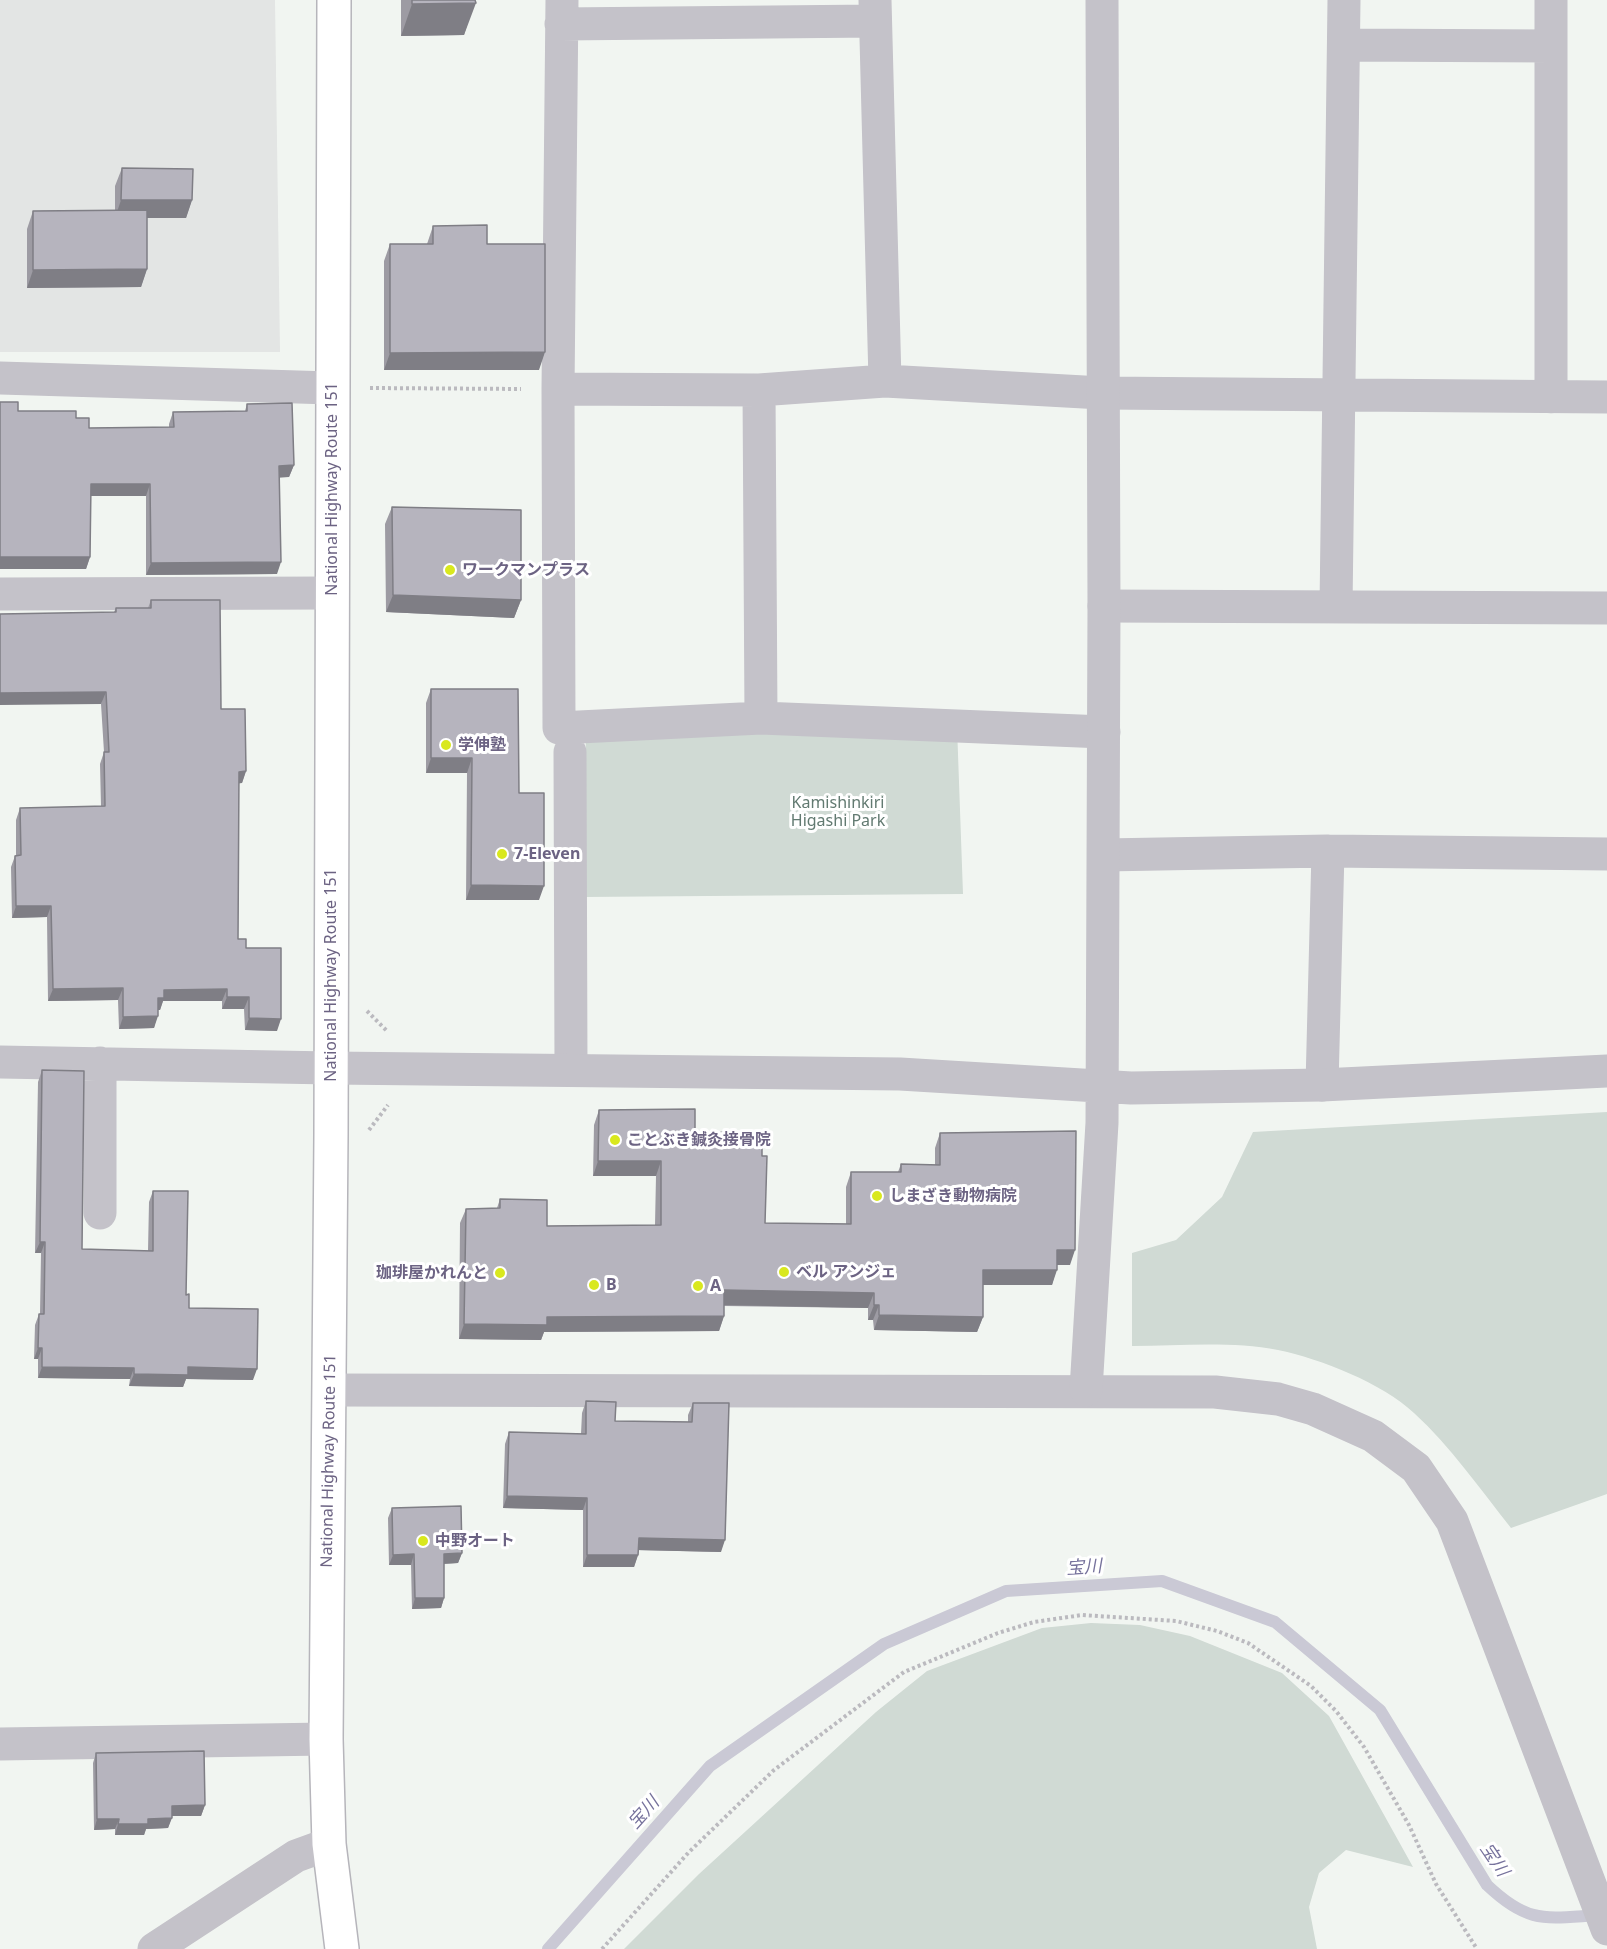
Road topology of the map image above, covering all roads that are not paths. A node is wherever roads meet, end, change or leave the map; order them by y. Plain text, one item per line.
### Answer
1 (334, 0) edge
2 (1102, 0) edge
3 (1344, 0) edge
4 (1551, 0) edge
5 (875, 11) edge
6 (562, 12) edge
7 (1344, 45) junction
8 (1551, 46) junction
9 (0, 378) edge
10 (885, 381) junction
11 (331, 388) junction
12 (558, 389) junction
13 (759, 390) junction
14 (1102, 393) junction
15 (1337, 395) junction
16 (1551, 397) junction
17 (1607, 397) edge
18 (332, 593) junction
19 (0, 594) edge
20 (1104, 606) junction
21 (1336, 607) junction
22 (1607, 608) edge
23 (761, 718) junction
24 (1104, 732) junction
25 (570, 752) dead end
26 (1328, 851) junction
27 (1607, 854) edge
28 (1104, 855) junction
29 (0, 1062) edge
30 (100, 1063) junction
31 (331, 1068) junction
32 (571, 1070) junction
33 (1607, 1071) edge
34 (1322, 1085) junction
35 (1102, 1086) junction
36 (100, 1213) dead end
37 (330, 1390) junction
38 (1086, 1390) junction
39 (326, 1739) junction
40 (0, 1744) edge
41 (329, 1844) junction
42 (1607, 1929) edge
43 (154, 1949) edge
44 (342, 1949) edge

1 - 11 highway, National Highway Route 151
2 - 14 street
3 - 7 street
4 - 8 street
5 - 6 street
5 - 10 street
6 - 12 street
7 - 8 street
7 - 15 street
8 - 16 street
9 - 11 street
10 - 13 street
10 - 14 street
11 - 18 highway, National Highway Route 151
12 - 13 street
12 - 23 street
13 - 23 street
14 - 15 street
14 - 20 street
15 - 16 street
15 - 21 street
16 - 17 street
18 - 19 street
18 - 31 highway, National Highway Route 151
20 - 21 street
20 - 24 street
21 - 22 street
23 - 24 street
24 - 28 street
25 - 32 street
26 - 27 street
26 - 28 street
26 - 34 street
28 - 35 street
29 - 30 street
30 - 31 street
30 - 36 street
31 - 32 street
31 - 37 highway, National Highway Route 151
32 - 35 street
33 - 34 street
34 - 35 street
35 - 38 street
37 - 38 street
37 - 39 highway, National Highway Route 151
38 - 42 street
39 - 40 street
39 - 41 highway, National Highway Route 151
41 - 43 street
41 - 44 highway, National Highway Route 151

